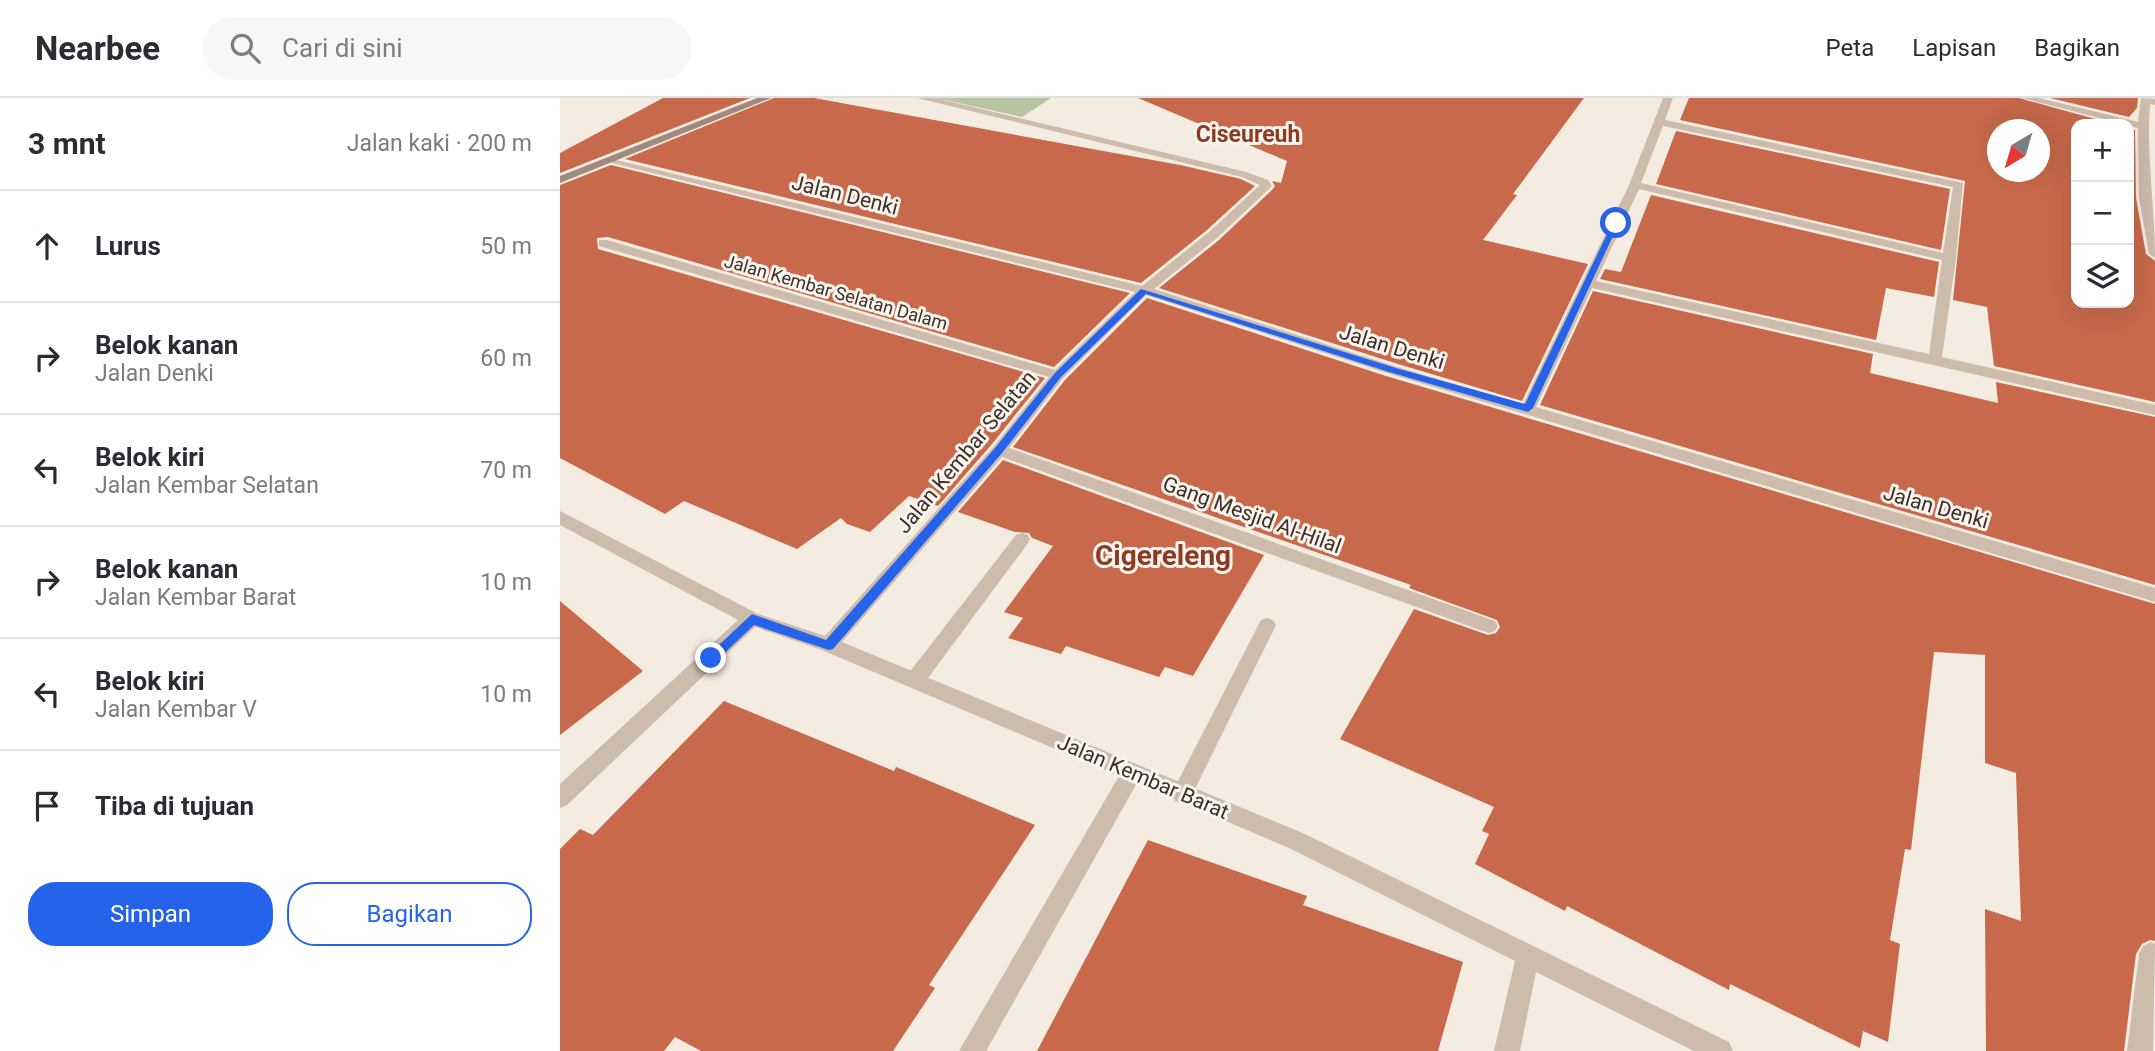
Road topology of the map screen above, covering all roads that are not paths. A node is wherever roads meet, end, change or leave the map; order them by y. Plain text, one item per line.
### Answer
1 (762, 98) edge
2 (922, 98) edge
3 (1668, 98) edge
4 (2027, 98) edge
5 (2155, 102) edge
6 (1659, 122) junction
7 (2143, 126) junction
8 (612, 160) junction
9 (561, 179) edge
10 (1635, 185) junction
11 (603, 243) dead end
12 (2155, 254) edge
13 (1950, 258) junction
14 (1589, 283) junction
15 (1144, 290) junction
16 (1935, 360) junction
17 (1058, 375) junction
18 (1528, 408) junction
19 (2155, 410) edge
20 (999, 450) junction
21 (560, 517) edge
22 (1021, 539) dead end
23 (2155, 595) edge
24 (752, 619) junction
25 (1267, 625) dead end
26 (1489, 626) dead end
27 (829, 645) junction
28 (915, 680) junction
29 (1133, 771) junction
30 (1182, 794) junction
31 (560, 798) edge
32 (1528, 954) junction
33 (2151, 954) dead end
34 (972, 1051) edge
35 (1507, 1051) edge
36 (1720, 1051) edge
37 (2140, 1051) edge

1 - 8 main road
2 - 15 street, Jalan Kembar Selatan
3 - 6 street
4 - 7 street
5 - 7 street
6 - 10 street
6 - 13 street
7 - 12 street
8 - 9 main road
8 - 15 street, Jalan Denki
10 - 13 street
10 - 14 street
11 - 17 street, Jalan Kembar Selatan Dalam
13 - 16 street
14 - 16 street
14 - 18 street
15 - 17 street, Jalan Kembar Selatan
15 - 18 street, Jalan Denki
16 - 19 street
17 - 20 street, Jalan Kembar Selatan
18 - 23 street, Jalan Denki
20 - 26 street, Gang Mesjid Al-Hilal
20 - 27 street, Jalan Kembar Selatan
21 - 24 street, Jalan Kembar Barat
22 - 28 street
24 - 27 street, Jalan Kembar Barat
24 - 31 street
25 - 30 street
27 - 28 street, Jalan Kembar Barat
28 - 29 street, Jalan Kembar Barat
29 - 30 street, Jalan Kembar Barat
29 - 34 street
30 - 32 street, Jalan Kembar Barat
32 - 35 street
32 - 36 street, Jalan Kembar Barat
33 - 37 street

